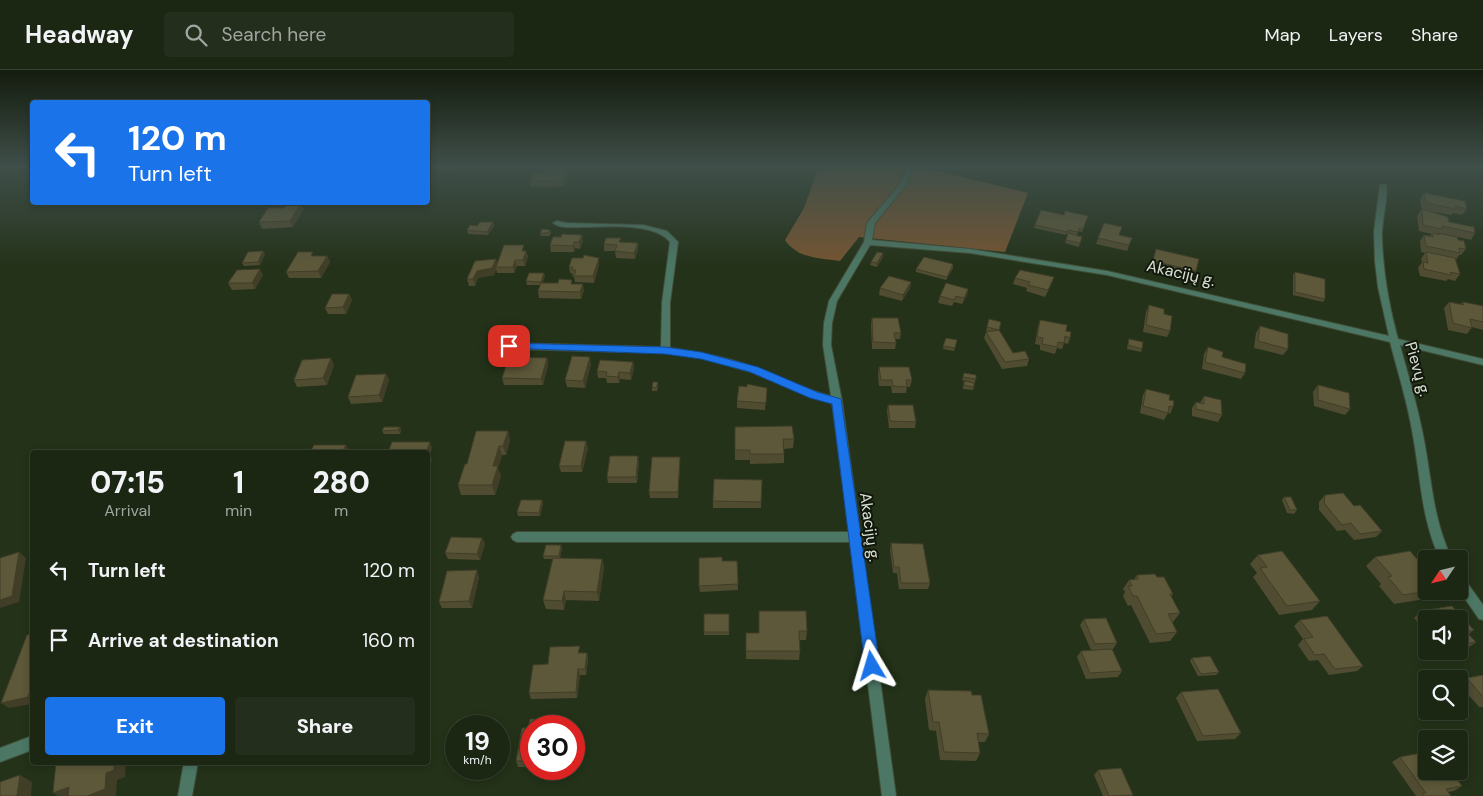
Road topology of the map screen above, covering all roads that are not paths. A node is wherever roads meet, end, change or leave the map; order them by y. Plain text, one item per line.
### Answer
1 (890, 200) edge
2 (1382, 200) edge
3 (556, 223) dead end
4 (868, 242) junction
5 (1393, 340) junction
6 (509, 346) dead end
7 (665, 350) junction
8 (1483, 362) edge
9 (837, 401) junction
10 (517, 537) dead end
11 (855, 537) junction
12 (1441, 550) edge
13 (1468, 594) edge
14 (1483, 615) edge
15 (30, 744) edge
16 (0, 755) edge
17 (190, 765) edge
18 (185, 796) edge
19 (889, 796) edge

1 - 4 street, Akacijų g.
2 - 5 street, Pievų g.
3 - 7 street
4 - 5 street, Akacijų g.
4 - 9 street, Akacijų g.
5 - 8 street, Akacijų g.
5 - 12 street, Pievų g.
6 - 7 street
7 - 9 street
9 - 11 street, Akacijų g.
10 - 11 street
11 - 19 street, Akacijų g.
13 - 14 street
15 - 16 street
17 - 18 street

